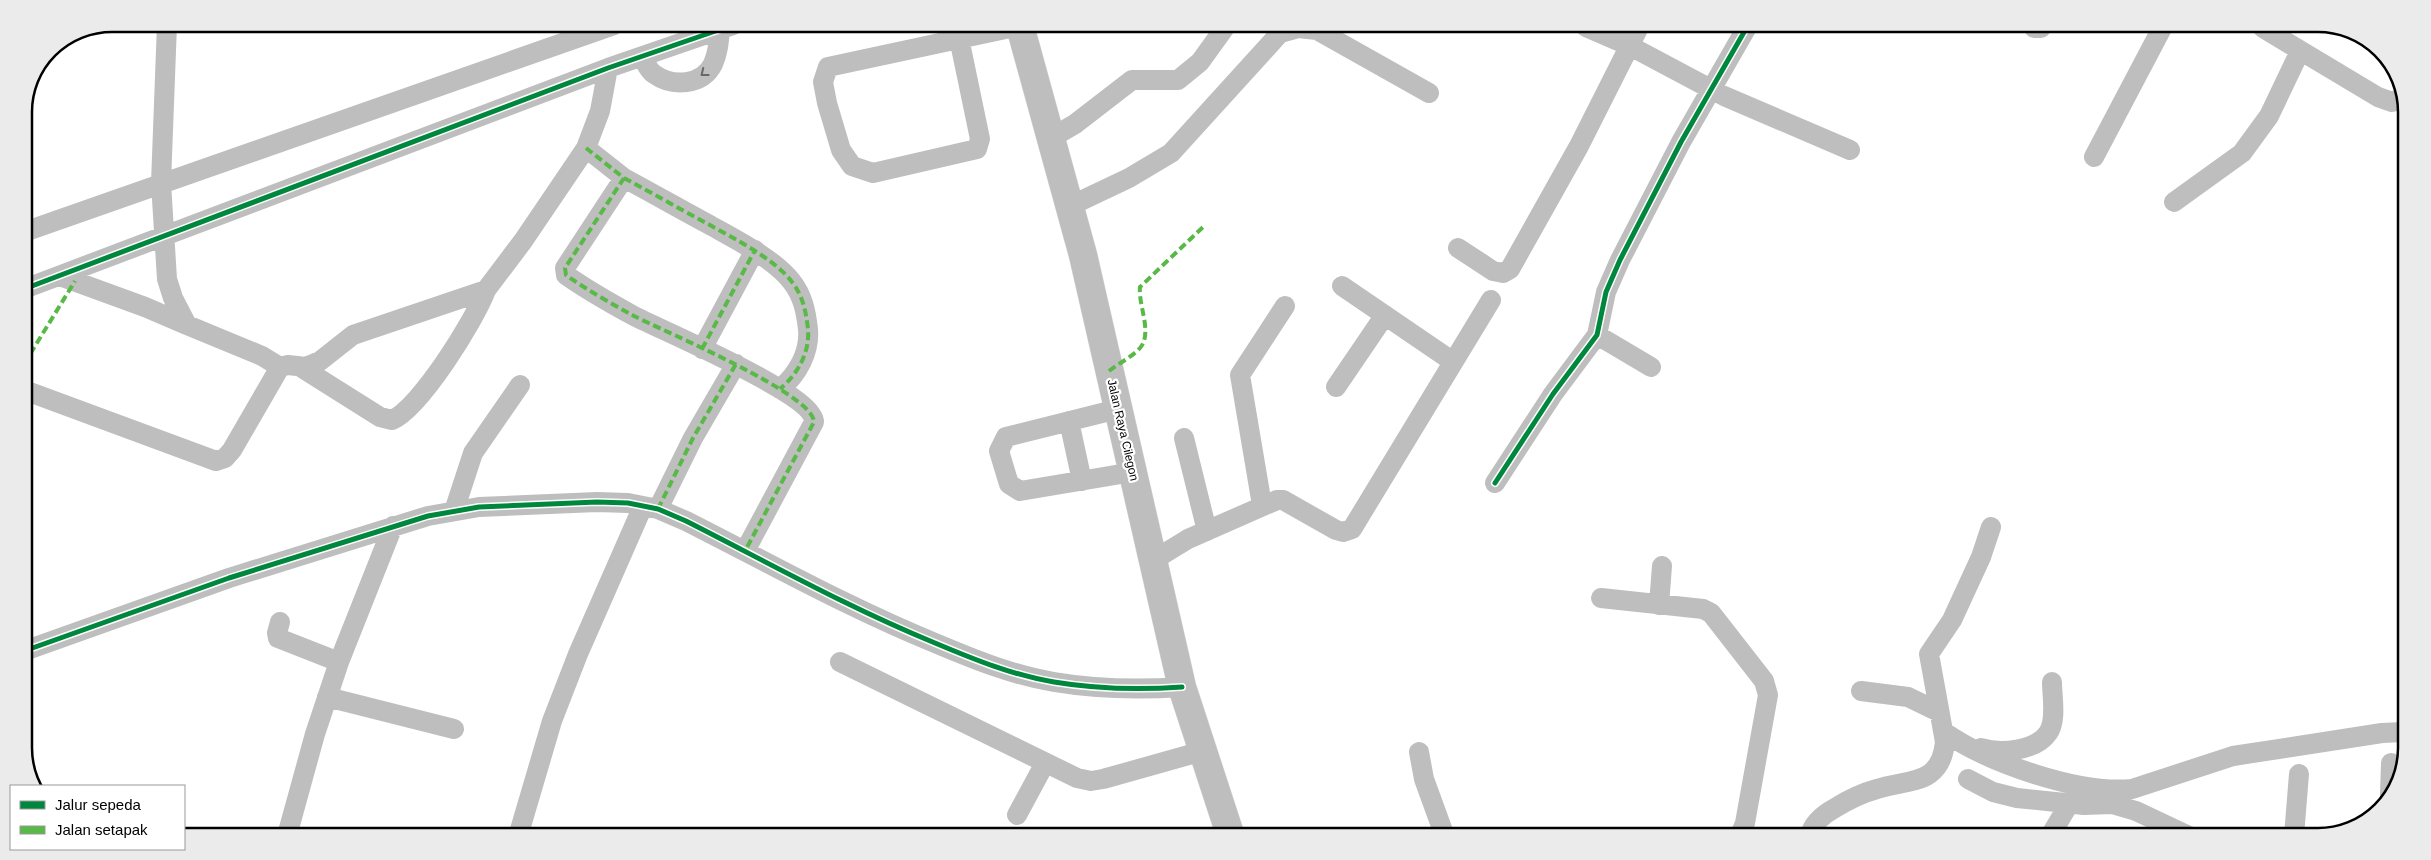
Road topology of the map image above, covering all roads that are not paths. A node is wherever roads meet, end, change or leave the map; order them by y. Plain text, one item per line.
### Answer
1 (167, 32) edge
2 (594, 32) edge
3 (692, 32) edge
4 (724, 32) edge
5 (989, 32) edge
6 (1021, 32) edge
7 (1222, 32) edge
8 (1284, 32) edge
9 (1321, 32) edge
10 (1598, 32) edge
11 (1637, 32) edge
12 (1744, 32) edge
13 (2160, 32) edge
14 (2269, 32) edge
15 (679, 34) edge
16 (959, 38) junction
17 (1630, 46) junction
18 (2300, 51) junction
19 (643, 58) junction
20 (608, 68) junction
21 (1712, 89) junction
22 (1429, 93) dead end
23 (2397, 100) edge
24 (1051, 138) junction
25 (586, 148) junction
26 (1850, 150) dead end
27 (2094, 157) dead end
28 (624, 178) junction
29 (161, 183) junction
30 (2174, 202) dead end
31 (1070, 206) junction
32 (32, 229) edge
33 (165, 236) junction
34 (1458, 248) dead end
35 (755, 250) junction
36 (60, 276) junction
37 (32, 285) edge
38 (1342, 286) dead end
39 (486, 290) junction
40 (1491, 300) dead end
41 (1285, 306) dead end
42 (1385, 315) junction
43 (187, 325) junction
44 (1598, 335) junction
45 (702, 349) junction
46 (1452, 361) junction
47 (736, 364) junction
48 (290, 367) junction
49 (1651, 367) dead end
50 (520, 385) dead end
51 (1336, 387) dead end
52 (780, 389) junction
53 (32, 393) edge
54 (1118, 409) junction
55 (1069, 421) junction
56 (1184, 438) dead end
57 (1133, 472) junction
58 (1082, 480) junction
59 (1495, 483) dead end
60 (1262, 505) junction
61 (650, 508) junction
62 (454, 511) junction
63 (393, 526) junction
64 (1991, 527) dead end
65 (1207, 530) junction
66 (745, 551) junction
67 (1152, 561) junction
68 (1662, 566) dead end
69 (1601, 598) dead end
70 (1659, 604) junction
71 (280, 622) dead end
72 (33, 648) edge
73 (339, 662) junction
74 (840, 662) dead end
75 (2052, 682) dead end
76 (1182, 687) junction
77 (1861, 691) dead end
78 (327, 697) junction
79 (1941, 722) junction
80 (454, 729) dead end
81 (2398, 732) edge
82 (1203, 751) junction
83 (1419, 752) dead end
84 (1045, 763) junction
85 (2391, 763) dead end
86 (2299, 774) dead end
87 (1968, 780) dead end
88 (2390, 782) edge
89 (2069, 804) junction
90 (1017, 815) dead end
91 (289, 828) edge
92 (520, 828) edge
93 (1228, 828) edge
94 (1442, 828) edge
95 (1743, 828) edge
96 (1813, 828) edge
97 (2055, 828) edge
98 (2171, 828) edge
99 (2295, 828) edge

1 - 29 street
2 - 29 street
3 - 15 street
4 -> 19 street
5 - 16 street
6 - 24 highway, Jalan Raya Cilegon
7 - 24 street
8 - 31 street
9 - 22 street
10 - 17 street
11 - 17 street
12 - 21 street
13 - 27 street
14 - 18 street
15 - 19 street
16 - 16 street
17 - 21 street
17 - 34 street
18 - 23 street
18 - 30 street
19 - 20 street
20 - 25 street
20 - 33 street
21 - 26 street
21 - 44 street
24 - 31 highway, Jalan Raya Cilegon
25 - 28 street
25 - 39 street
28 - 35 street
28 - 45 street
29 - 32 street
29 - 33 street
31 - 54 highway, Jalan Raya Cilegon
33 - 36 street
33 - 43 street
35 - 45 street
35 - 52 street
36 - 37 street
36 - 43 street
38 - 42 street
39 - 48 street
39 - 48 street
40 - 46 street
41 - 60 street
42 - 46 street
42 - 51 street
43 - 48 street
44 - 49 street
44 - 59 street
45 - 47 street
46 - 60 street
47 - 52 street
47 - 61 street
48 - 53 street
50 - 62 street
52 - 66 street
54 - 55 street
54 - 57 highway, Jalan Raya Cilegon
55 - 58 street
55 - 58 street
56 - 65 street
57 - 58 street
57 - 67 highway, Jalan Raya Cilegon
60 - 65 street
61 - 62 street
61 - 66 street
61 - 92 street
62 - 63 street
63 - 72 street
63 - 73 street
64 - 79 street
65 - 67 street
66 - 76 street
67 - 76 highway, Jalan Raya Cilegon
68 - 70 street
69 - 70 street
70 - 95 street
71 - 73 street
73 - 78 street
74 - 84 street
75 - 79 street
76 - 82 highway, Jalan Raya Cilegon
77 - 79 street
78 - 80 street
78 - 91 street
79 - 81 street
79 - 96 street
82 - 84 street
82 - 93 highway, Jalan Raya Cilegon
83 - 94 street
84 - 90 street
85 - 88 street
86 - 99 street
87 - 89 street
89 - 97 street
89 - 98 street

